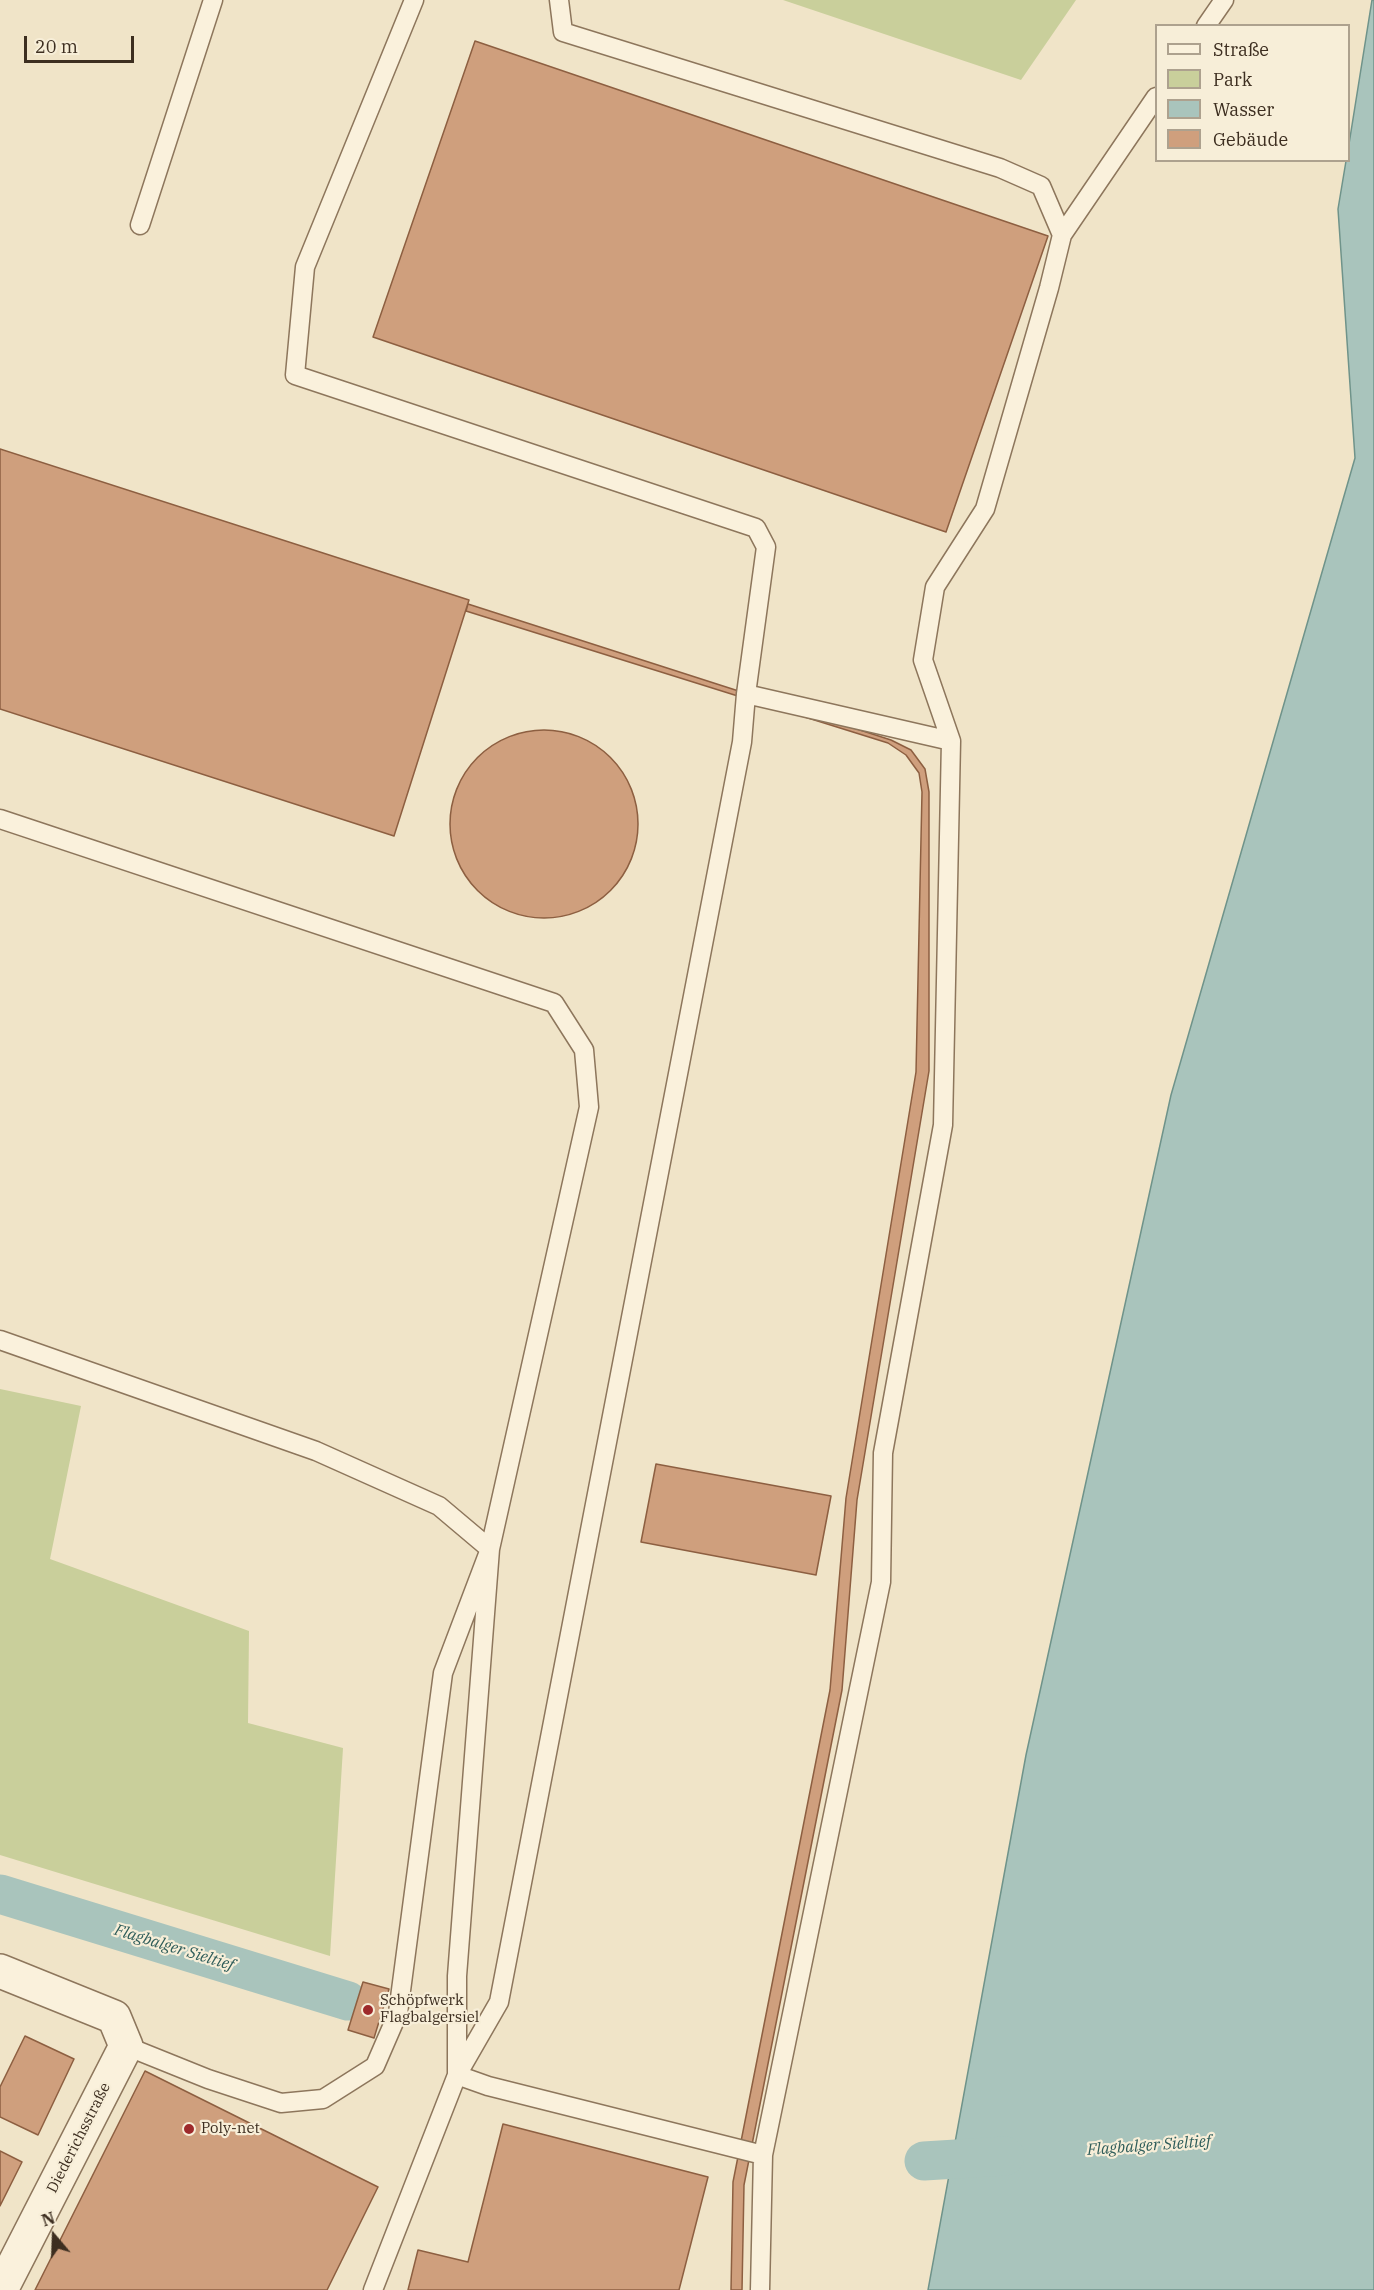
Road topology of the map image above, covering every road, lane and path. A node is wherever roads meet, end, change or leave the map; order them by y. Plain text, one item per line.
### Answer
1 (213, 0) edge
2 (414, 0) edge
3 (559, 0) edge
4 (1224, 0) edge
5 (1207, 24) edge
6 (1155, 98) edge
7 (140, 225) dead end
8 (1062, 235) junction
9 (746, 694) junction
10 (951, 741) junction
11 (0, 819) edge
12 (0, 1340) edge
13 (490, 1549) junction
14 (0, 1971) edge
15 (120, 2032) junction
16 (457, 2075) junction
17 (763, 2155) junction
18 (1, 2290) edge
19 (373, 2290) edge
20 (760, 2290) edge

1 - 7 lane
2 - 9 lane
3 - 8 lane
4 - 5 lane
6 - 8 lane
8 - 10 lane
9 - 10 lane
9 - 16 lane
10 - 17 lane
11 - 13 lane
12 - 13 lane
13 - 15 lane
13 - 16 lane
14 - 15 street
15 - 18 street, Diederichsstraße
16 - 17 lane
16 - 19 lane
17 - 20 lane

